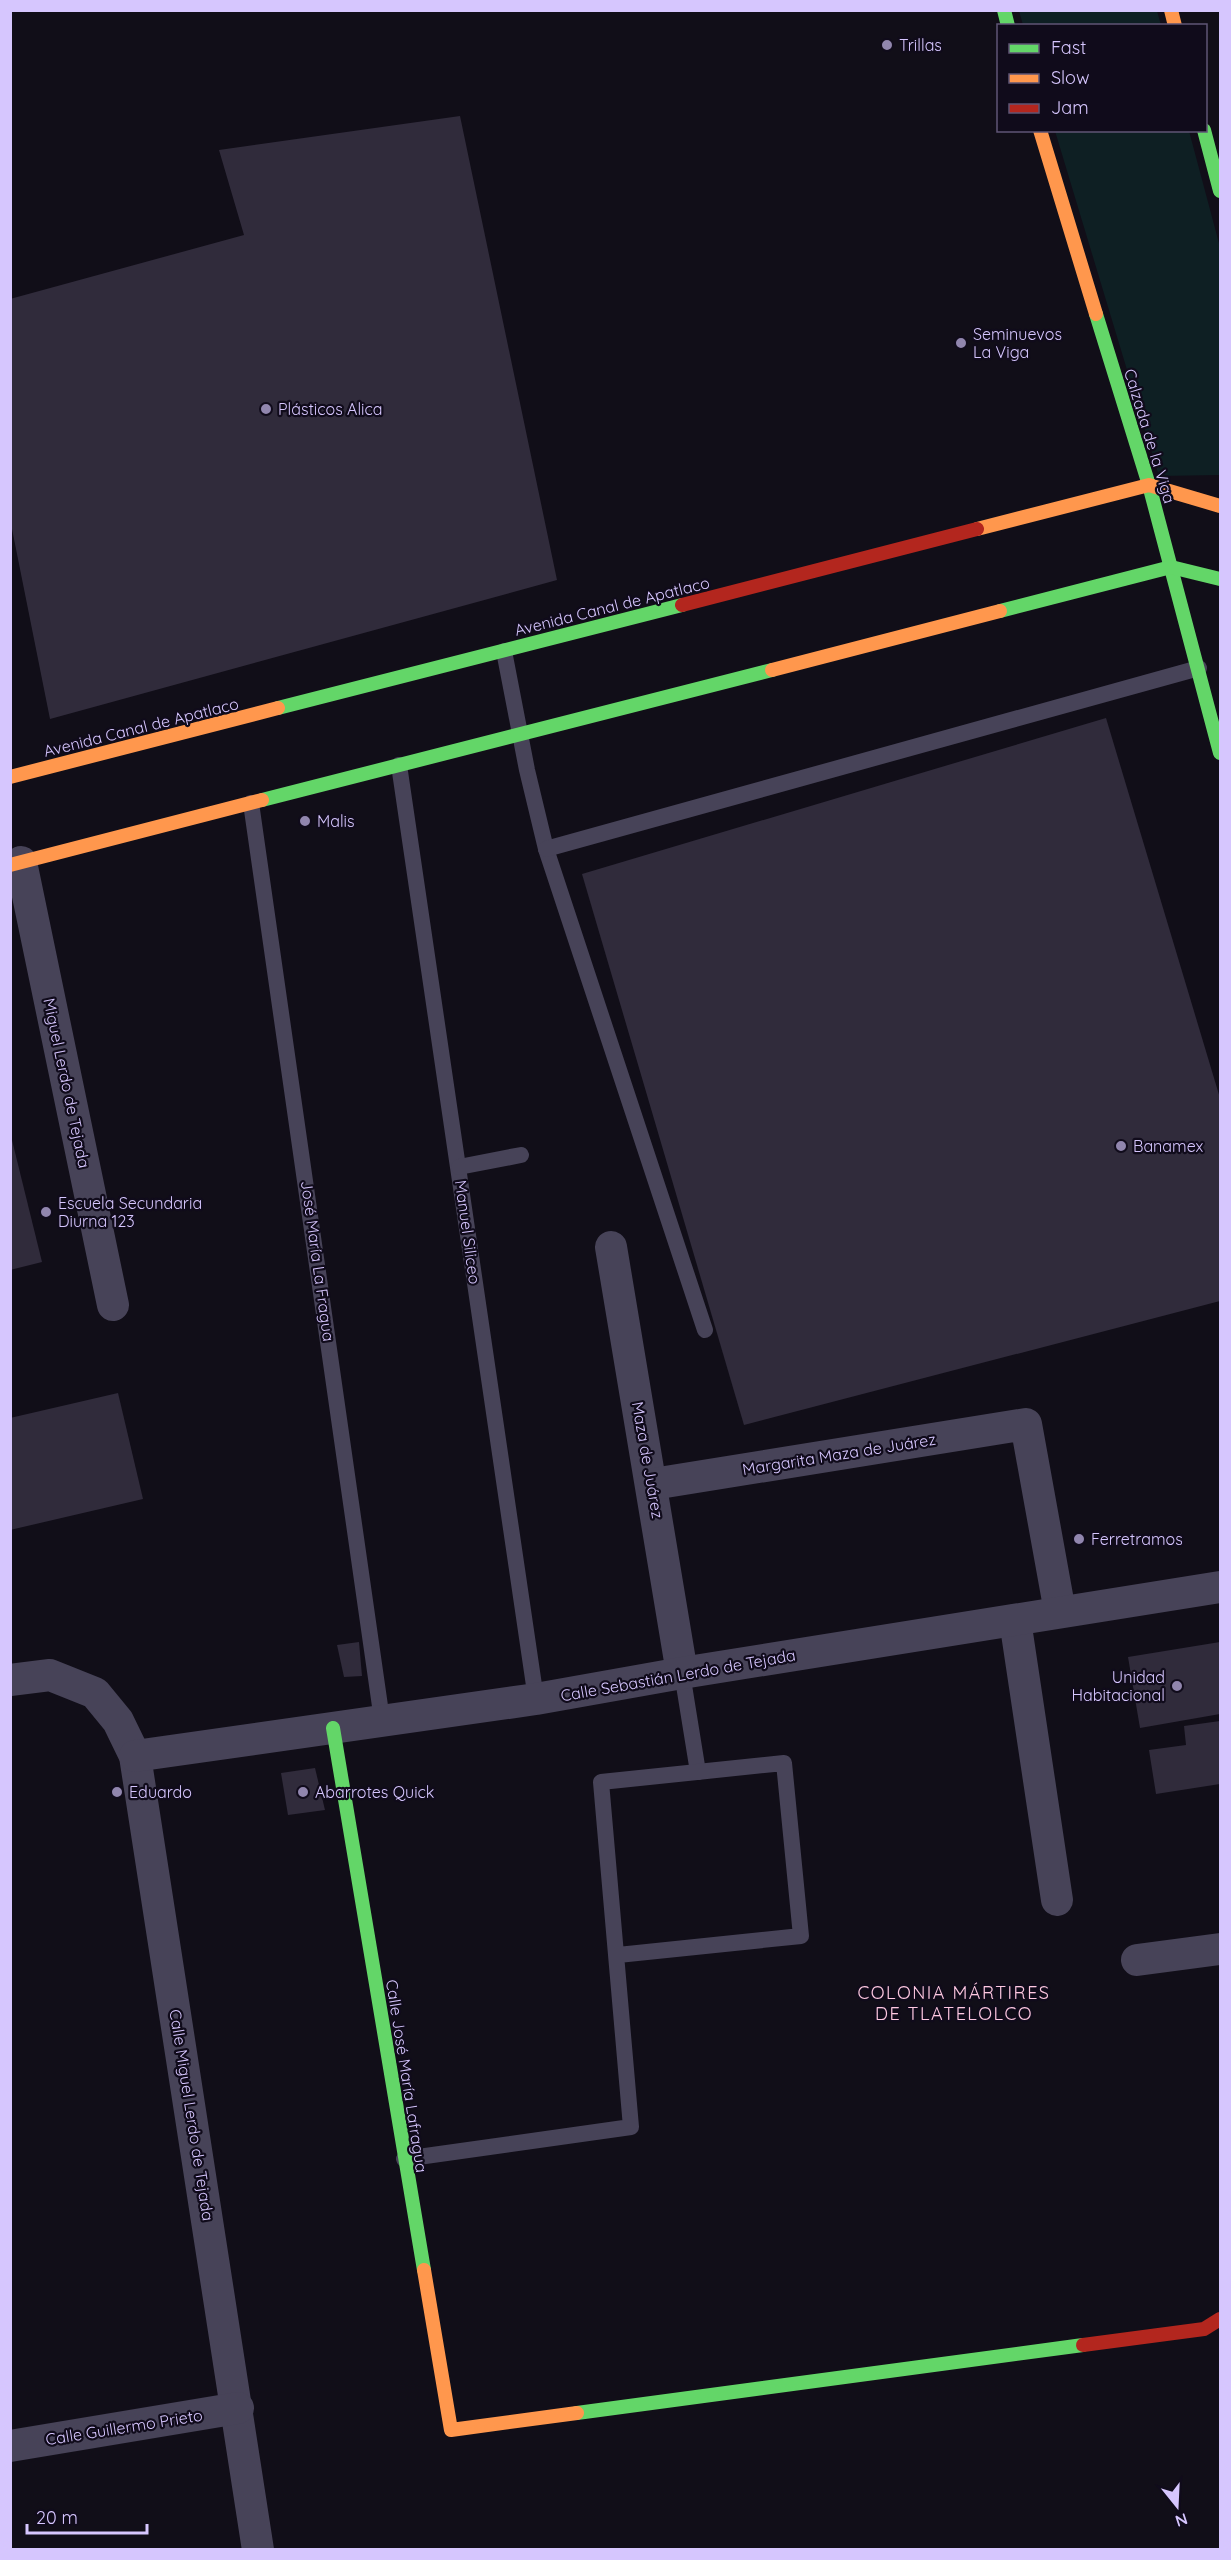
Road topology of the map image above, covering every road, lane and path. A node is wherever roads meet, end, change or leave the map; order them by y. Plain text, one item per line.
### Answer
1 (1041, 132) edge
2 (1205, 132) edge
3 (1221, 190) edge
4 (1149, 485) junction
5 (1221, 506) edge
6 (1171, 567) junction
7 (1221, 579) edge
8 (504, 651) junction
9 (1199, 668) junction
10 (519, 732) junction
11 (1221, 753) edge
12 (399, 765) junction
13 (10, 777) edge
14 (251, 802) junction
15 (546, 849) junction
16 (16, 863) edge
17 (521, 1155) dead end
18 (459, 1167) junction
19 (611, 1247) dead end
20 (113, 1305) dead end
21 (705, 1330) dead end
22 (652, 1484) junction
23 (1221, 1587) edge
24 (1059, 1612) junction
25 (1015, 1620) junction
26 (682, 1673) junction
27 (10, 1680) edge
28 (536, 1699) junction
29 (382, 1720) junction
30 (333, 1728) junction
31 (135, 1756) junction
32 (698, 1772) junction
33 (1057, 1900) dead end
34 (1221, 1949) edge
35 (618, 1955) junction
36 (1137, 1960) dead end
37 (404, 2159) junction
38 (1221, 2319) edge
39 (238, 2408) junction
40 (10, 2446) edge
41 (258, 2550) edge

1 - 4 street, Calzada de la Viga
2 - 3 street
4 - 5 street
4 - 6 street, Calzada de la Viga
4 - 8 street, Avenida Canal de Apatlaco
6 - 7 street
6 - 9 street, Calzada de la Viga
6 - 10 street
8 - 10 lane
8 - 13 street, Avenida Canal de Apatlaco
9 - 11 street, Calzada de la Viga
9 - 15 lane
10 - 12 street
10 - 15 lane
12 - 14 street
12 - 18 lane, Manuel Siliceo
14 - 16 street
14 - 29 lane, José María La Fragua
15 - 21 lane
16 - 20 street, Miguel Lerdo de Tejada
17 - 18 lane
18 - 28 lane, Manuel Siliceo
19 - 22 street, Maza de Juárez
22 - 24 street, Margarita Maza de Juárez
22 - 26 street, Maza de Juárez
23 - 24 street, Calle Sebastián Lerdo de Tejada
24 - 25 street, Calle Sebastián Lerdo de Tejada
25 - 26 street, Calle Sebastián Lerdo de Tejada
25 - 33 street
26 - 28 street, Calle Sebastián Lerdo de Tejada
26 - 32 lane
27 - 31 street, Calle Miguel Lerdo de Tejada
28 - 29 street, Calle Sebastián Lerdo de Tejada
29 - 30 street, Calle Sebastián Lerdo de Tejada
30 - 31 street, Calle Sebastián Lerdo de Tejada
30 - 37 street, Calle José María Lafragua
31 - 39 street, Calle Miguel Lerdo de Tejada
32 - 35 lane
32 - 35 lane
34 - 36 street
35 - 37 lane
37 - 38 street, Calle José María Lafragua
39 - 40 street, Calle Guillermo Prieto
39 - 41 street, Calle Miguel Lerdo de Tejada

